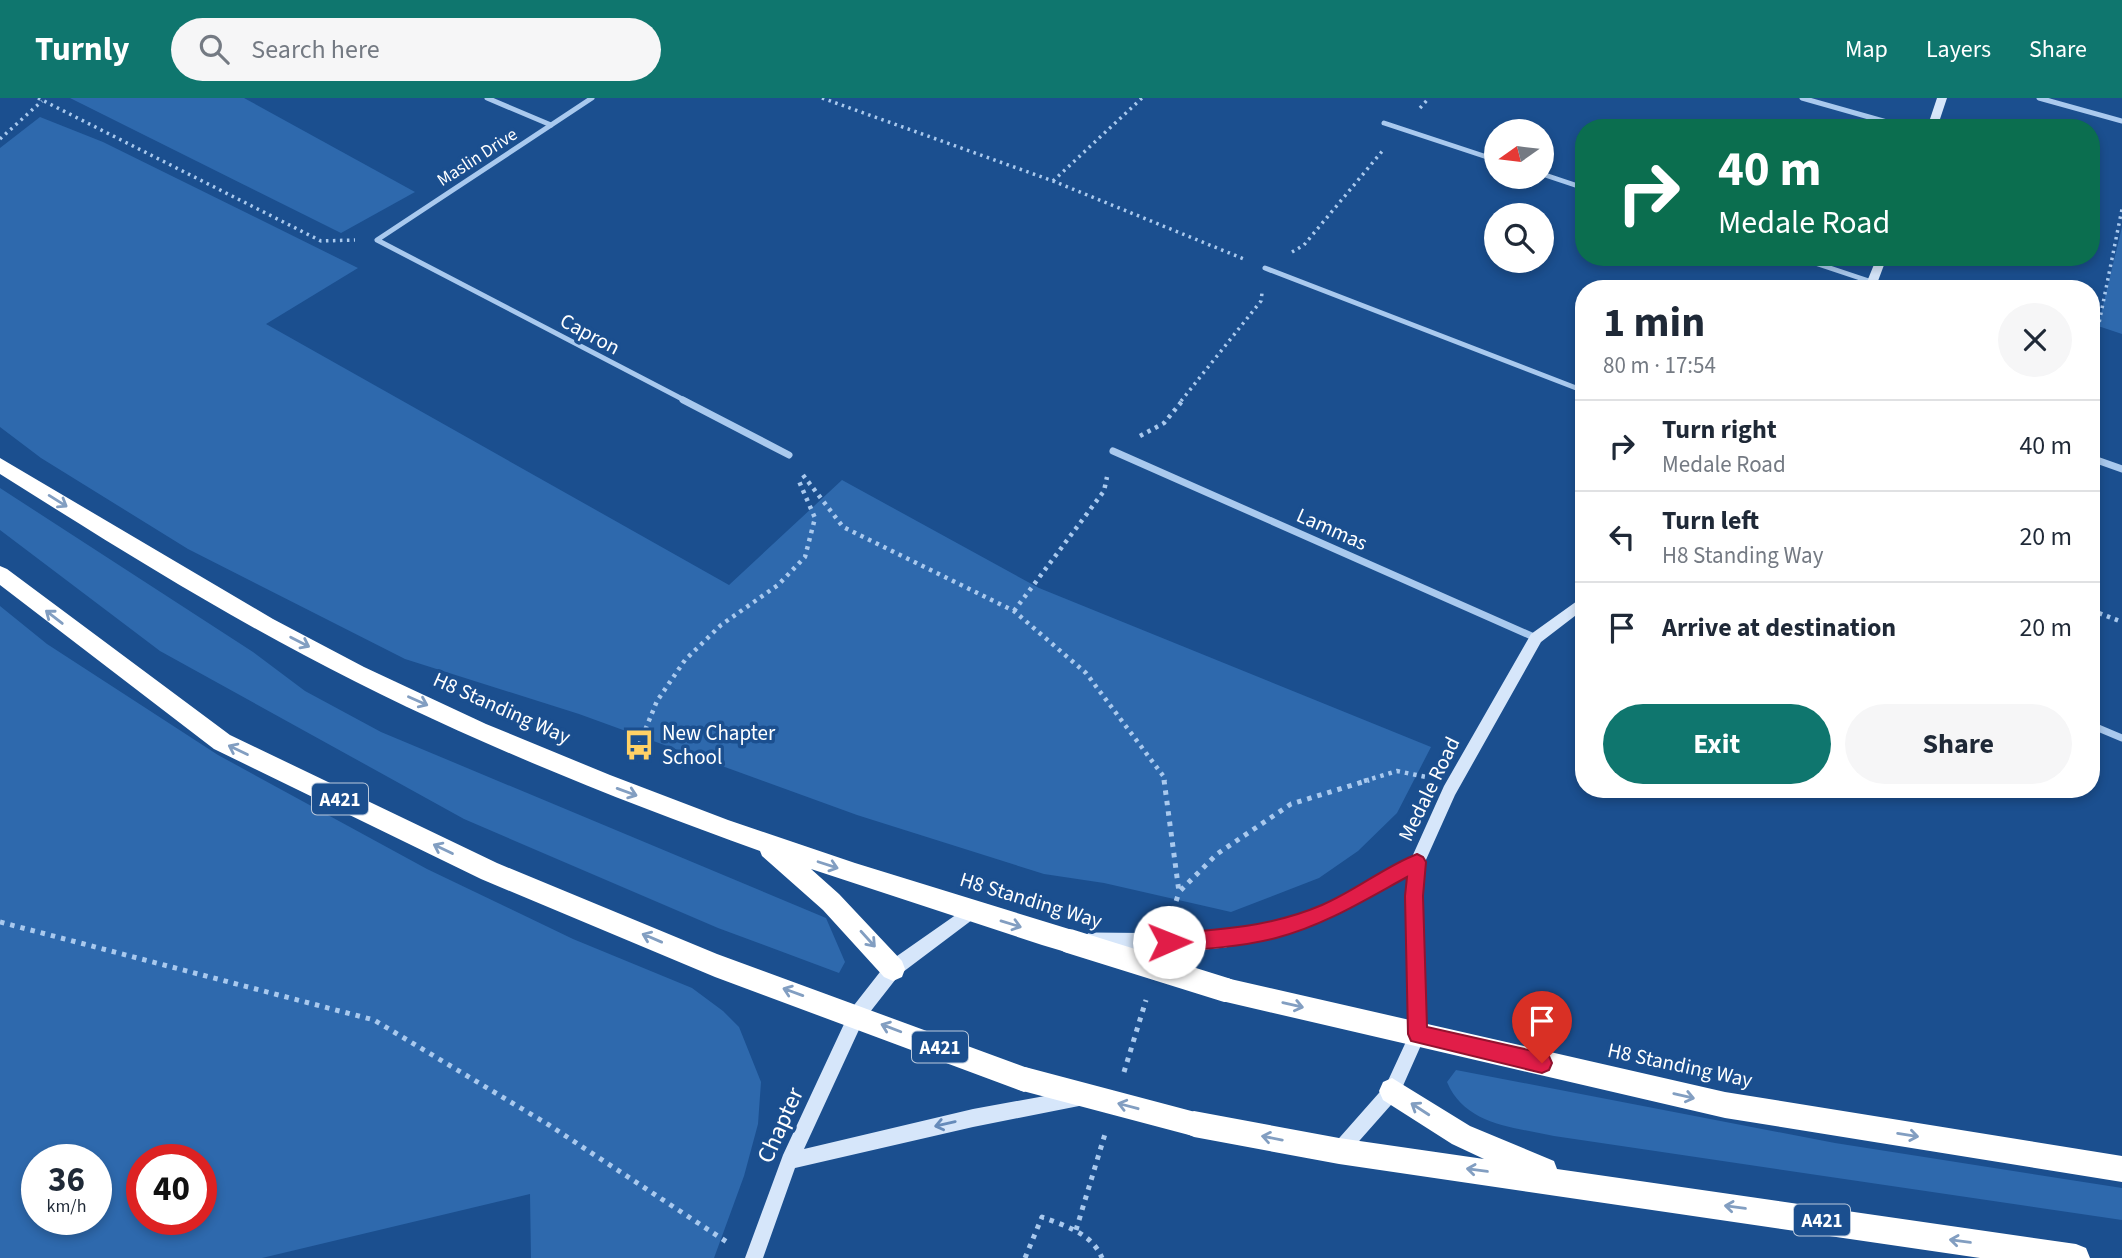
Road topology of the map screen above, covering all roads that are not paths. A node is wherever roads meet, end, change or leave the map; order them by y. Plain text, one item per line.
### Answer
1 (487, 98) edge
2 (592, 98) edge
3 (1801, 98) edge
4 (1942, 98) edge
5 (2039, 98) edge
6 (1876, 119) edge
7 (1935, 119) edge
8 (2122, 121) edge
9 (1384, 123) road end
10 (551, 125) junction
11 (1484, 156) edge
12 (1554, 178) edge
13 (1575, 185) edge
14 (377, 240) joint
15 (1821, 266) edge
16 (1265, 268) road end
17 (1858, 280) edge
18 (1575, 388) edge
19 (1113, 451) road end
20 (789, 455) road end
21 (2100, 461) edge
22 (0, 465) edge
23 (2122, 469) edge
24 (0, 574) edge
25 (1575, 608) edge
26 (1536, 638) junction
27 (2100, 729) edge
28 (2122, 738) edge
29 (764, 843) junction
30 (1417, 862) junction
31 (970, 912) junction
32 (1061, 939) junction
33 (892, 969) junction
34 (857, 1015) junction
35 (1418, 1034) junction
36 (1392, 1091) junction
37 (1090, 1096) junction
38 (1339, 1151) junction
39 (789, 1161) junction
40 (2122, 1169) edge
41 (1568, 1182) junction
42 (754, 1258) edge
43 (2076, 1258) edge

1 - 10 street
2 - 10 street, Maslin Drive
3 - 6 street
4 - 7 street
5 - 8 street
9 - 11 street
10 - 14 street, Maslin Drive
12 - 13 street
14 - 20 street, Capron
15 - 17 street
16 - 18 street
19 - 26 street, Lammas
21 - 23 street
22 -> 29 highway, H8 Standing Way
34 -> 24 highway, A421
25 - 26 street, Medale Road
26 - 30 street, Medale Road
27 - 28 street
29 -> 31 highway, H8 Standing Way
29 -> 33 highway
30 - 32 street, bridge
30 - 35 street, Medale Road
31 -> 32 highway, H8 Standing Way
31 - 33 street, Chapter
32 -> 35 highway, H8 Standing Way, bridge
33 - 34 street, Chapter
37 -> 34 highway, A421, bridge
34 - 39 street, Chapter
35 - 36 street
35 -> 40 highway, H8 Standing Way
36 - 38 street
41 -> 36 highway
38 -> 37 highway, A421, bridge
37 -> 39 street
41 -> 38 highway, A421
39 - 42 street, Chapter
43 -> 41 highway, A421

